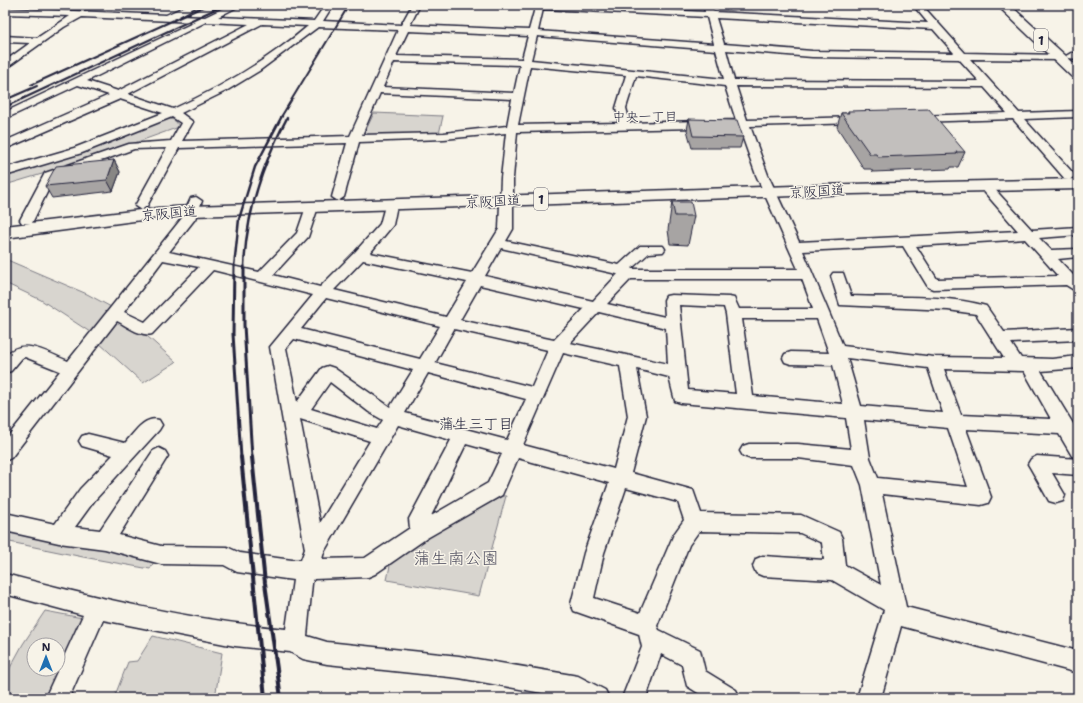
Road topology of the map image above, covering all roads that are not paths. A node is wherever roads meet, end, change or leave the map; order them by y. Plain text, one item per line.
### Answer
1 (96, 5) edge
2 (195, 5) edge
3 (237, 5) edge
4 (329, 5) edge
5 (416, 5) edge
6 (521, 5) edge
7 (540, 5) edge
8 (917, 5) edge
9 (1003, 5) edge
10 (1015, 5) edge
11 (709, 9) edge
12 (5, 11) edge
13 (81, 14) junction
14 (170, 16) dead end
15 (259, 22) junction
16 (316, 25) junction
17 (935, 26) junction
18 (404, 28) junction
19 (533, 33) junction
20 (5, 39) edge
21 (40, 41) junction
22 (718, 46) junction
23 (963, 57) junction
24 (1072, 58) edge
25 (391, 59) junction
26 (525, 62) junction
27 (5, 66) edge
28 (632, 73) junction
29 (1078, 75) edge
30 (77, 81) junction
31 (988, 84) junction
32 (731, 89) junction
33 (377, 90) junction
34 (119, 95) junction
35 (518, 96) junction
36 (173, 113) junction
37 (1078, 114) edge
38 (5, 116) edge
39 (1016, 116) junction
40 (907, 119) edge
41 (868, 120) edge
42 (742, 123) junction
43 (625, 127) junction
44 (512, 129) junction
45 (354, 140) junction
46 (5, 144) edge
47 (174, 144) junction
48 (5, 172) edge
49 (1075, 179) edge
50 (986, 187) junction
51 (768, 190) junction
52 (506, 196) junction
53 (338, 197) junction
54 (391, 205) junction
55 (141, 206) junction
56 (194, 206) junction
57 (312, 207) junction
58 (27, 220) junction
59 (5, 223) edge
60 (1078, 230) edge
61 (5, 232) edge
62 (1027, 233) junction
63 (907, 242) junction
64 (497, 243) junction
65 (794, 247) junction
66 (658, 249) dead end
67 (1078, 253) edge
68 (160, 255) junction
69 (360, 255) junction
70 (1047, 255) junction
71 (210, 265) junction
72 (625, 272) junction
73 (807, 274) junction
74 (838, 276) dead end
75 (262, 278) junction
76 (476, 279) junction
77 (1075, 283) edge
78 (933, 284) junction
79 (323, 292) junction
80 (945, 305) junction
81 (596, 307) junction
82 (114, 313) junction
83 (734, 314) junction
84 (822, 314) junction
85 (450, 322) junction
86 (672, 324) junction
87 (290, 332) junction
88 (1078, 334) edge
89 (1000, 338) junction
90 (558, 346) junction
91 (838, 355) junction
92 (791, 358) dead end
93 (627, 362) junction
94 (1078, 362) edge
95 (934, 363) junction
96 (1023, 365) junction
97 (423, 366) junction
98 (5, 368) edge
99 (71, 369) junction
100 (677, 372) junction
101 (537, 394) junction
102 (744, 402) junction
103 (295, 412) junction
104 (854, 413) junction
105 (393, 417) junction
106 (954, 422) junction
107 (153, 425) dead end
108 (462, 435) junction
109 (382, 437) junction
110 (1073, 438) edge
111 (88, 441) dead end
112 (513, 449) junction
113 (128, 451) junction
114 (749, 451) dead end
115 (5, 453) edge
116 (158, 456) dead end
117 (861, 458) junction
118 (1078, 468) edge
119 (620, 479) junction
120 (871, 485) junction
121 (1056, 495) dead end
122 (5, 522) edge
123 (694, 522) junction
124 (420, 532) junction
125 (60, 534) junction
126 (105, 540) junction
127 (316, 549) junction
128 (763, 566) dead end
129 (309, 568) junction
130 (835, 570) junction
131 (5, 584) edge
132 (97, 608) junction
133 (895, 609) junction
134 (650, 634) junction
135 (295, 641) junction
136 (1078, 662) edge
137 (57, 698) edge
138 (597, 698) edge
139 (634, 698) edge
140 (728, 698) edge
141 (869, 698) edge

1 - 13 street
2 - 14 street
3 - 30 street
4 - 16 street
5 - 18 street
6 - 7 street
7 - 11 street
7 - 19 street
8 - 17 street
9 - 24 highway, 1
10 - 24 highway, 1
11 - 17 street
11 - 22 street
12 - 13 street
13 - 15 street
13 - 21 street
15 - 16 street
15 - 34 street
16 - 18 street
16 - 36 street
17 - 23 street
18 - 19 street
18 - 25 street
19 - 22 street
19 - 26 street
20 - 21 street
21 - 27 street
22 - 23 street
22 - 32 street
23 - 24 street
23 - 31 street
24 - 29 highway, 1
25 - 26 street
25 - 33 street
26 - 28 street
26 - 35 street
28 - 32 street
28 - 43 street
30 - 34 street
30 - 38 street
31 - 32 street
31 - 39 street
32 - 42 street
33 - 35 street
33 - 45 street
34 - 36 street
34 - 46 street
35 - 44 street
36 - 47 street
36 - 48 street
37 - 39 street
39 - 40 street
39 - 49 street
41 - 42 street
42 - 43 street
42 - 51 street
43 - 44 street
44 - 45 street
44 - 52 street
45 - 47 street
45 - 53 street
47 - 55 street
47 - 58 street
49 - 50 highway, 京阪国道 / 1
49 - 51 highway, 京阪国道 / 1
50 - 51 highway, 京阪国道 / 1
50 - 62 street
51 - 52 highway, 京阪国道 / 1
51 - 65 street
52 - 53 highway, 京阪国道 / 1
52 - 54 highway, 京阪国道 / 1
52 - 64 street
53 - 56 highway, 京阪国道 / 1
54 - 57 highway, 京阪国道 / 1
54 - 69 street
55 - 56 highway, 京阪国道 / 1
55 - 58 highway, 京阪国道 / 1
56 - 57 highway, 京阪国道 / 1
56 - 61 highway, 京阪国道 / 1
56 - 68 street
57 - 75 street
58 - 59 highway, 京阪国道 / 1
60 - 62 street
62 - 63 street
62 - 70 street
63 - 65 street
63 - 78 street
64 - 72 street
64 - 76 street
65 - 73 street
66 - 72 street
67 - 70 street
68 - 71 street
68 - 82 street
69 - 76 street
69 - 79 street
70 - 77 street
71 - 75 street
71 - 82 street
72 - 73 street
72 - 81 street
73 - 84 street
74 - 80 street
75 - 79 street
76 - 81 street
76 - 85 street
77 - 78 street
78 - 80 street
79 - 85 street
79 - 87 street
80 - 89 street
81 - 86 street
81 - 90 street
82 - 99 street
83 - 84 street
83 - 86 street
83 - 102 street
84 - 91 street
85 - 90 street
85 - 97 street
86 - 100 street
87 - 97 street
87 - 103 street
88 - 89 street
89 - 96 street
90 - 93 street
90 - 101 street
91 - 92 street
91 - 95 street
91 - 104 street
93 - 100 street
93 - 119 street
94 - 96 street
95 - 96 street
95 - 106 street
96 - 110 street
97 - 101 street
97 - 105 street
98 - 99 street
99 - 115 street
100 - 102 street
101 - 112 street
102 - 104 street
103 - 105 street
103 - 109 street
103 - 127 street
104 - 106 street
104 - 117 street
105 - 108 street
105 - 109 street
106 - 110 street
106 - 120 street
107 - 113 street
108 - 112 street
108 - 124 street
109 - 127 street
111 - 113 street
112 - 119 street
112 - 124 street
113 - 125 street
114 - 117 street
116 - 126 street
117 - 120 street
118 - 121 street
119 - 123 street
119 - 134 street
120 - 133 street
122 - 125 street
123 - 130 street
123 - 134 street
124 - 129 street
125 - 126 street
126 - 129 street
127 - 129 street
128 - 130 street
129 - 135 street
130 - 133 street
131 - 132 street
132 - 135 street
132 - 137 street
133 - 136 street
133 - 141 street
134 - 139 street
134 - 140 street
135 - 138 street

